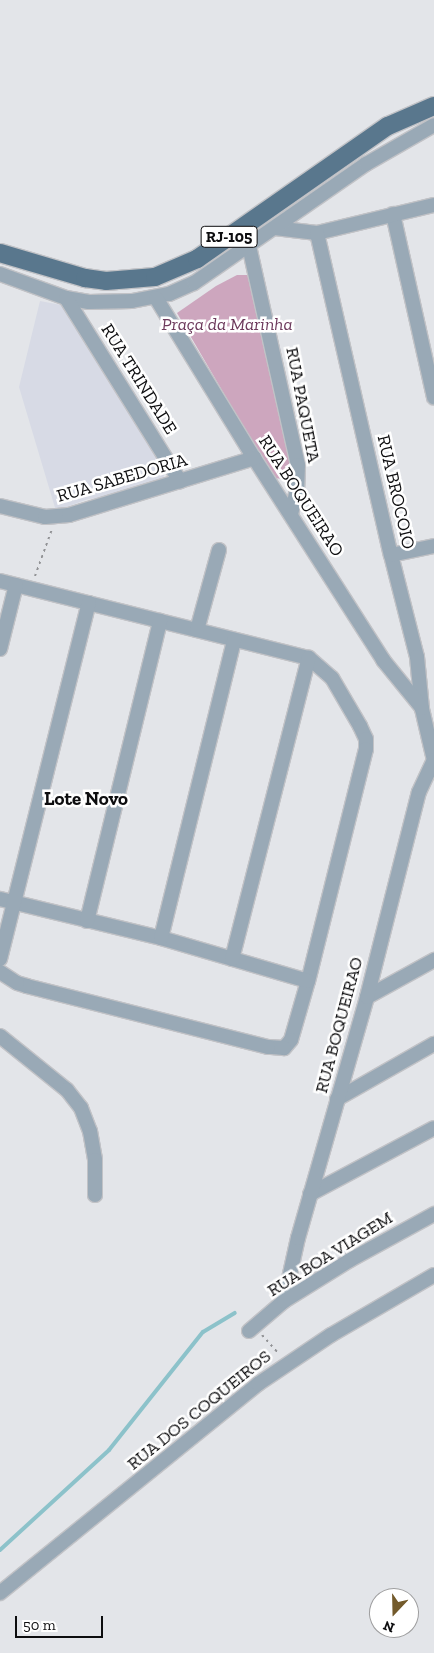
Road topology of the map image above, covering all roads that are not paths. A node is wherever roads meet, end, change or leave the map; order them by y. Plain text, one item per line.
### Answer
1 (434, 106) edge
2 (434, 125) edge
3 (434, 205) edge
4 (393, 214) junction
5 (276, 228) junction
6 (317, 233) junction
7 (249, 246) junction
8 (0, 253) edge
9 (0, 274) edge
10 (66, 298) junction
11 (156, 298) junction
12 (434, 397) edge
13 (254, 458) junction
14 (180, 481) junction
15 (0, 506) edge
16 (291, 514) junction
17 (434, 546) edge
18 (219, 550) dead end
19 (391, 555) junction
20 (0, 581) edge
21 (16, 585) junction
22 (89, 603) junction
23 (160, 621) junction
24 (197, 630) junction
25 (234, 640) junction
26 (0, 649) edge
27 (309, 658) junction
28 (422, 709) junction
29 (434, 760) edge
30 (0, 899) edge
31 (15, 903) junction
32 (87, 921) junction
33 (161, 938) junction
34 (232, 959) junction
35 (0, 960) edge
36 (434, 960) edge
37 (0, 972) edge
38 (308, 981) junction
39 (367, 997) junction
40 (0, 1036) edge
41 (434, 1044) edge
42 (338, 1099) junction
43 (434, 1128) edge
44 (310, 1194) junction
45 (95, 1196) dead end
46 (434, 1214) edge
47 (434, 1275) edge
48 (284, 1301) junction
49 (251, 1329) road end
50 (0, 1594) edge

1 - 8 main road, RJ-105
2 - 5 street
3 - 4 street
4 - 6 street
4 - 12 street
5 - 6 street
5 - 7 street
6 - 19 street, RUA BROCOIO
7 - 11 street
7 - 16 street, RUA PAQUETA
9 - 10 street
10 - 11 street
10 - 14 street, RUA TRINDADE
11 - 13 street, RUA BOQUEIRAO
13 - 14 street, RUA SABEDORIA
13 - 16 street, RUA BOQUEIRAO
14 - 15 street, RUA SABEDORIA
16 - 28 street, RUA BOQUEIRAO
17 - 19 street
18 - 24 street
19 - 28 street, RUA BROCOIO
20 - 21 street
21 - 22 street
21 - 26 street
22 - 23 street
22 - 31 street
23 - 24 street
23 - 32 street
24 - 25 street
25 - 27 street
25 - 33 street
27 - 34 street
27 - 38 street
28 - 29 street, RUA BROCOIO
29 - 39 street, RUA BOQUEIRAO
30 - 31 street
31 - 32 street
31 - 35 street
32 - 33 street
33 - 34 street
34 - 38 street
36 - 39 street
37 - 38 street
39 - 42 street, RUA BOQUEIRAO
40 - 45 street
41 - 42 street
42 - 44 street, RUA BOQUEIRAO
43 - 44 street
44 - 48 street, RUA BOQUEIRAO
46 - 48 street, RUA BOA VIAGEM
47 - 50 street, RUA DOS COQUEIROS
48 - 49 street, RUA BOA VIAGEM

